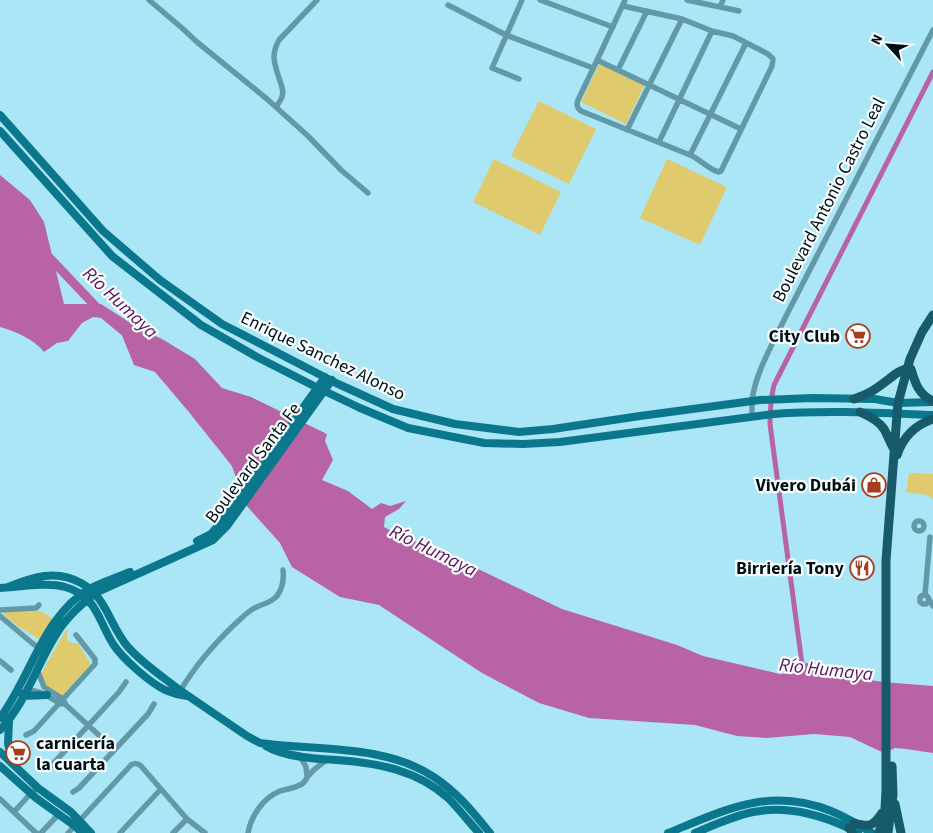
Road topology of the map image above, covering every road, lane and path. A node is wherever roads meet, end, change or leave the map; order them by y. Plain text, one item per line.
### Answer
1 (149, 0) edge
2 (317, 0) edge
3 (522, 0) edge
4 (540, 0) edge
5 (687, 0) edge
6 (723, 0) edge
7 (624, 3) edge
8 (448, 5) dead end
9 (720, 7) junction
10 (647, 11) junction
11 (739, 11) dead end
12 (682, 19) junction
13 (613, 27) junction
14 (933, 30) edge
15 (712, 31) junction
16 (506, 35) junction
17 (746, 43) junction
18 (597, 60) junction
19 (593, 68) junction
20 (618, 70) junction
21 (519, 79) dead end
22 (649, 85) junction
23 (679, 100) junction
24 (276, 107) junction
25 (0, 115) edge
26 (710, 115) junction
27 (627, 130) junction
28 (741, 130) junction
29 (0, 131) edge
30 (659, 142) junction
31 (690, 155) junction
32 (368, 193) dead end
33 (131, 255) junction
34 (124, 265) junction
35 (933, 315) edge
36 (933, 323) edge
37 (300, 364) junction
38 (910, 368) junction
39 (294, 376) junction
40 (328, 379) junction
41 (319, 393) junction
42 (854, 398) junction
43 (756, 401) junction
44 (901, 402) junction
45 (933, 402) edge
46 (860, 412) junction
47 (899, 414) junction
48 (756, 415) junction
49 (933, 415) edge
50 (933, 419) edge
51 (895, 454) junction
52 (923, 529) dead end
53 (932, 538) edge
54 (283, 570) dead end
55 (4, 588) edge
56 (93, 591) junction
57 (85, 597) junction
58 (929, 600) edge
59 (39, 605) dead end
60 (0, 610) edge
61 (0, 616) edge
62 (76, 635) dead end
63 (44, 646) junction
64 (0, 661) edge
65 (38, 669) junction
66 (11, 670) dead end
67 (126, 682) dead end
68 (17, 690) junction
69 (44, 691) junction
70 (179, 692) junction
71 (25, 693) junction
72 (63, 702) junction
73 (154, 704) dead end
74 (0, 718) edge
75 (9, 720) junction
76 (88, 725) junction
77 (0, 730) edge
78 (26, 734) dead end
79 (260, 743) junction
80 (114, 749) junction
81 (0, 752) edge
82 (300, 756) junction
83 (327, 760) junction
84 (14, 765) junction
85 (1, 767) edge
86 (47, 768) dead end
87 (889, 774) junction
88 (308, 776) junction
89 (38, 788) junction
90 (160, 789) junction
91 (73, 792) dead end
92 (31, 793) junction
93 (893, 795) junction
94 (0, 799) edge
95 (885, 809) junction
96 (14, 812) junction
97 (59, 814) junction
98 (187, 819) junction
99 (77, 823) junction
100 (852, 828) edge
101 (36, 833) edge
102 (41, 833) edge
103 (68, 833) edge
104 (82, 833) edge
105 (91, 833) edge
106 (120, 833) edge
107 (174, 833) edge
108 (205, 833) edge
109 (248, 833) edge
110 (479, 833) edge
111 (490, 833) edge
112 (668, 833) edge
113 (695, 833) edge
114 (858, 833) edge
115 (872, 833) edge
116 (879, 833) edge
117 (888, 833) edge
118 (901, 833) edge

1 - 24 street
2 - 24 street
3 - 16 street
4 - 13 street
5 - 9 street
6 - 9 street
7 - 10 street
7 - 13 street
8 - 16 street
9 - 11 street
10 - 12 street
10 - 20 street
12 - 15 street
12 - 22 street
13 - 18 street
14 - 43 street, Boulevard Antonio Castro Leal
15 - 17 street
15 - 23 street
16 - 19 street
16 - 21 street
17 - 26 street
17 - 28 street
18 - 19 street
18 - 20 street
19 - 27 street
20 - 22 street
22 - 23 street
22 - 27 street
23 - 26 street
23 - 30 street
24 - 32 street
25 - 33 street, Enrique Sanchez Alonso
26 - 28 street
26 - 31 street
27 - 30 street
28 - 31 street
29 - 34 street, Enrique Sanchez Alonso
30 - 31 street
33 - 34 street
33 - 37 street, Enrique Sanchez Alonso
34 - 39 street, Enrique Sanchez Alonso
35 - 38 main road
36 - 38 main road
37 - 39 street
37 - 40 street, Enrique Sanchez Alonso
38 - 42 main road
38 - 44 main road
38 - 45 main road
39 - 41 street, Enrique Sanchez Alonso
40 - 41 street, Boulevard Santa Fe
40 - 43 street, Enrique Sanchez Alonso
41 - 48 street, Enrique Sanchez Alonso
41 - 56 street, Boulevard Santa Fe
42 - 43 street, Enrique Sanchez Alonso
42 - 44 street, Enrique Sanchez Alonso
43 - 48 street, Boulevard Antonio Castro Leal
44 - 45 street, Enrique Sanchez Alonso
44 - 47 main road
46 - 47 street, Enrique Sanchez Alonso
46 - 48 street, Enrique Sanchez Alonso
46 - 51 main road
47 - 49 street, Enrique Sanchez Alonso
47 - 51 main road
50 - 51 main road
51 - 87 main road
52 - 53 street
53 - 58 street
54 - 70 street
55 - 56 street
55 - 57 street
56 - 57 street, Boulevard Santa Fe
56 - 70 street
57 - 63 street, Boulevard Santa Fe
57 - 70 street
59 - 60 street
61 - 63 street
62 - 72 street
63 - 65 street, Boulevard Santa Fe
63 - 68 street, Boulevard Santa Fe
64 - 66 street
65 - 69 street
65 - 71 street, Boulevard Santa Fe
67 - 76 street
68 - 71 street
68 - 74 street, Boulevard Santa Fe
69 - 71 street
69 - 72 street
70 - 79 street
71 - 75 street, Boulevard Santa Fe
72 - 76 street
72 - 78 street
73 - 80 street
75 - 77 street, Boulevard Santa Fe
75 - 84 street
76 - 80 street
76 - 86 street
79 - 82 street
79 - 111 street
80 - 91 street
81 - 84 street
82 - 83 street
82 - 88 street
83 - 88 street
83 - 110 street
84 - 89 street
85 - 92 street
87 - 93 main road
87 - 95 main road
88 - 109 street
89 - 92 street
89 - 99 street
90 - 98 street
90 - 99 street
90 - 106 street
92 - 96 street
92 - 97 street
93 - 117 main road
93 - 118 main road
94 - 96 street
95 - 100 main road
95 - 116 main road
96 - 101 street
97 - 99 street
97 - 102 street
98 - 107 street
98 - 108 street
99 - 103 street
99 - 104 street
99 - 105 street
100 - 112 street
100 - 113 street
100 - 114 street
100 - 115 street

